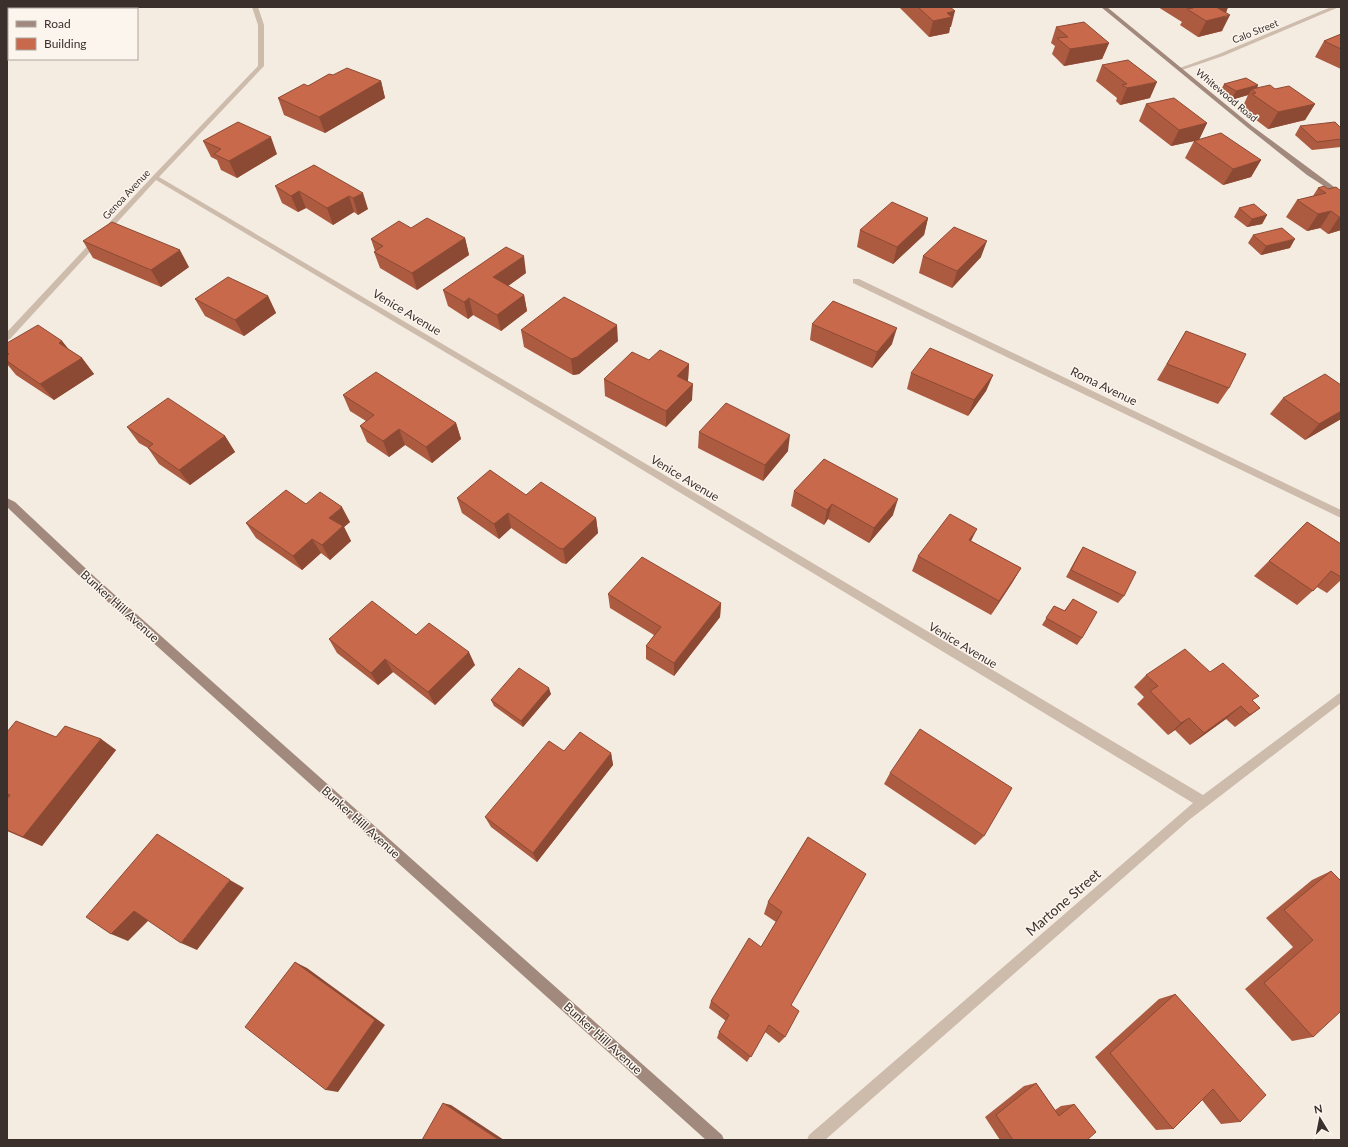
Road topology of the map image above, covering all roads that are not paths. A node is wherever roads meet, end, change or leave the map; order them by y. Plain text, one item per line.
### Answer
1 (255, 7) edge
2 (1104, 7) edge
3 (1336, 7) edge
4 (1180, 69) junction
5 (155, 177) junction
6 (1341, 195) edge
7 (856, 281) dead end
8 (7, 337) edge
9 (7, 502) edge
10 (1341, 514) edge
11 (1341, 697) edge
12 (1203, 802) junction
13 (717, 1140) edge
14 (814, 1140) edge

1 - 5 street, Genoa Avenue
2 - 4 main road, Whitewood Road
3 - 4 street, Calo Street
4 - 6 main road, Whitewood Road
5 - 8 street, Genoa Avenue
5 - 12 street, Venice Avenue
7 - 10 street, Roma Avenue
9 - 13 main road, Bunker Hill Avenue
11 - 12 street, Martone Street
12 - 14 street, Martone Street

